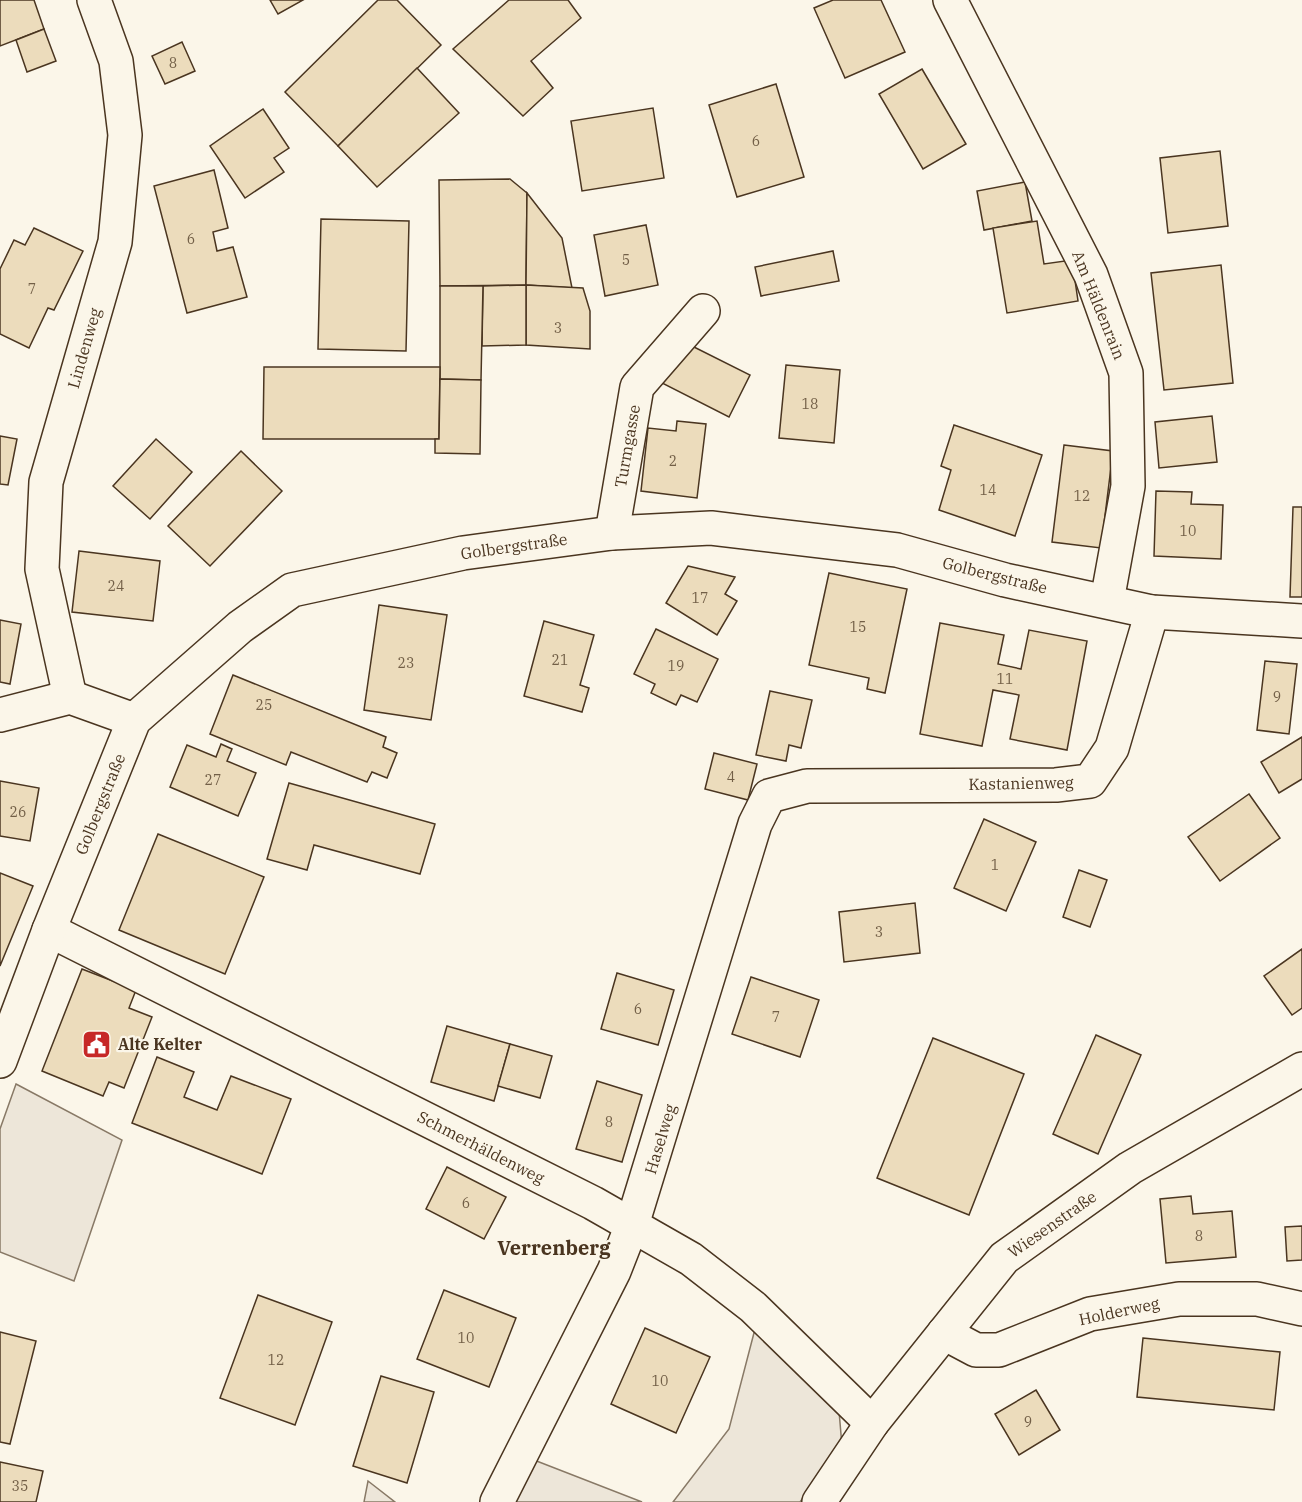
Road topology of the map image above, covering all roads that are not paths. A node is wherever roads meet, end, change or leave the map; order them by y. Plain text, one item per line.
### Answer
1 (94, 0) edge
2 (950, 0) edge
3 (703, 311) dead end
4 (612, 533) junction
5 (1107, 601) junction
6 (1152, 612) junction
7 (1302, 621) edge
8 (70, 697) junction
9 (0, 715) edge
10 (134, 720) junction
11 (807, 786) joint
12 (49, 930) junction
13 (0, 1061) edge
14 (1302, 1069) edge
15 (632, 1225) junction
16 (1302, 1309) edge
17 (944, 1333) junction
18 (872, 1424) junction
19 (497, 1502) edge
20 (819, 1502) edge

1 - 8 street, Lindenweg
2 - 5 street, Am Häldenrain
3 - 4 street, Turmgasse
4 - 5 street, Golbergstraße
4 - 10 street, Golbergstraße
5 - 6 street, Golbergstraße
6 - 7 street, Golbergstraße
6 - 11 street, Kastanienweg
8 - 9 street
8 - 10 street
10 - 12 street, Golbergstraße
11 - 15 street, Haselweg
12 - 13 street, Golbergstraße
12 - 15 street, Schmerhäldenweg
14 - 17 street, Wiesenstraße
15 - 18 street, Schmerhäldenweg
15 - 19 street, Haselweg
16 - 17 street, Holderweg
17 - 18 street, Wiesenstraße
18 - 20 street, Wiesenstraße

